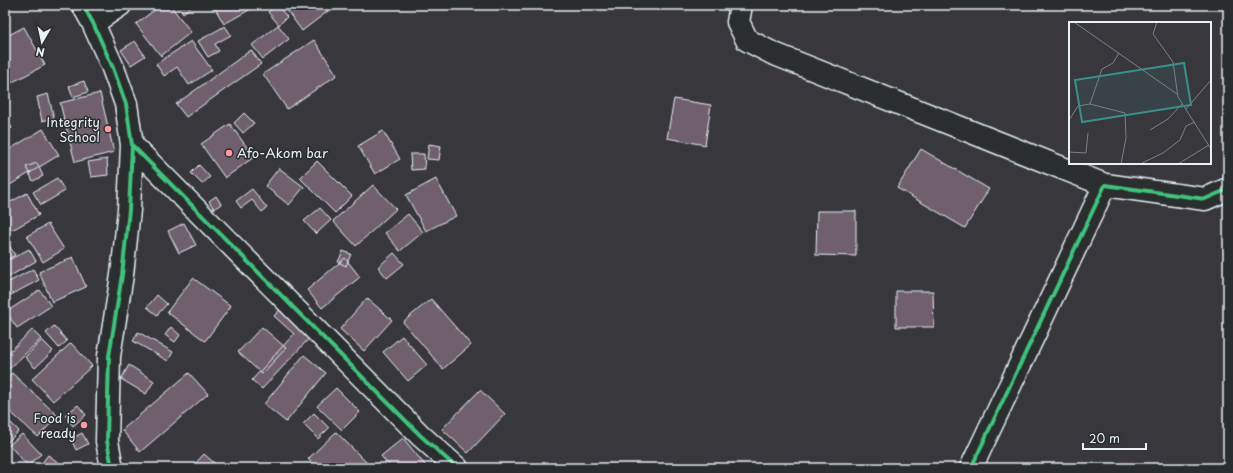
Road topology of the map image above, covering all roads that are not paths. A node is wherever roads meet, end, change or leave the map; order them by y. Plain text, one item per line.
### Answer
1 (120, 5) edge
2 (741, 5) edge
3 (88, 14) edge
4 (132, 146) junction
5 (1105, 185) junction
6 (1228, 189) edge
7 (112, 468) edge
8 (457, 468) edge
9 (971, 468) edge

1 - 3 street
2 - 5 street
3 - 4 street
4 - 7 street
4 - 8 street
5 - 6 street
5 - 9 street

